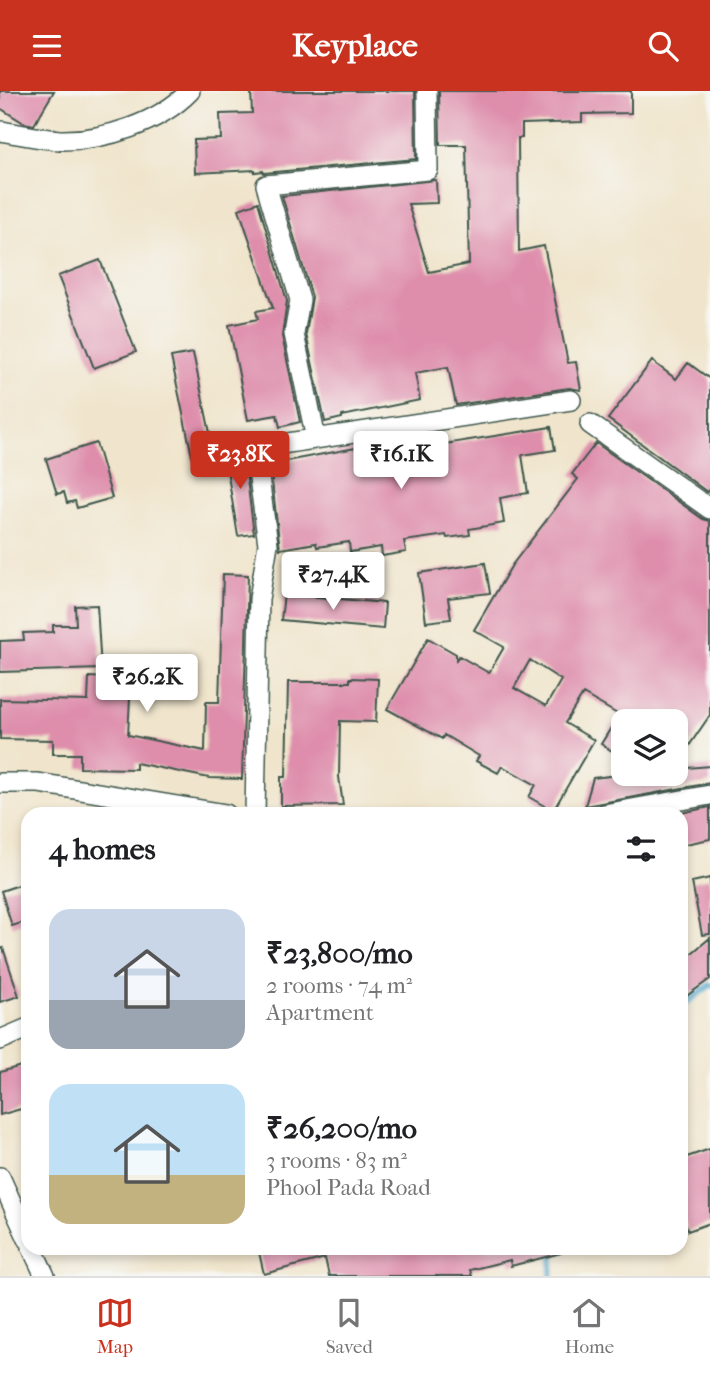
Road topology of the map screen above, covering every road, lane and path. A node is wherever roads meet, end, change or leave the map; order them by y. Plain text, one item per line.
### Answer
1 (190, 91) edge
2 (427, 91) edge
3 (0, 131) edge
4 (570, 400) dead end
5 (590, 424) dead end
6 (316, 439) junction
7 (710, 509) edge
8 (0, 783) edge
9 (710, 795) edge
10 (184, 807) edge
11 (255, 807) edge
12 (643, 807) edge
13 (21, 1031) edge
14 (0, 1040) edge
15 (0, 1177) edge
16 (21, 1224) edge
17 (35, 1255) edge
18 (45, 1276) edge

1 - 3 street
2 - 6 street
4 - 6 street
5 - 7 street
6 - 11 street
8 - 10 street
9 - 12 street
13 - 14 street
15 - 16 street
17 - 18 street

